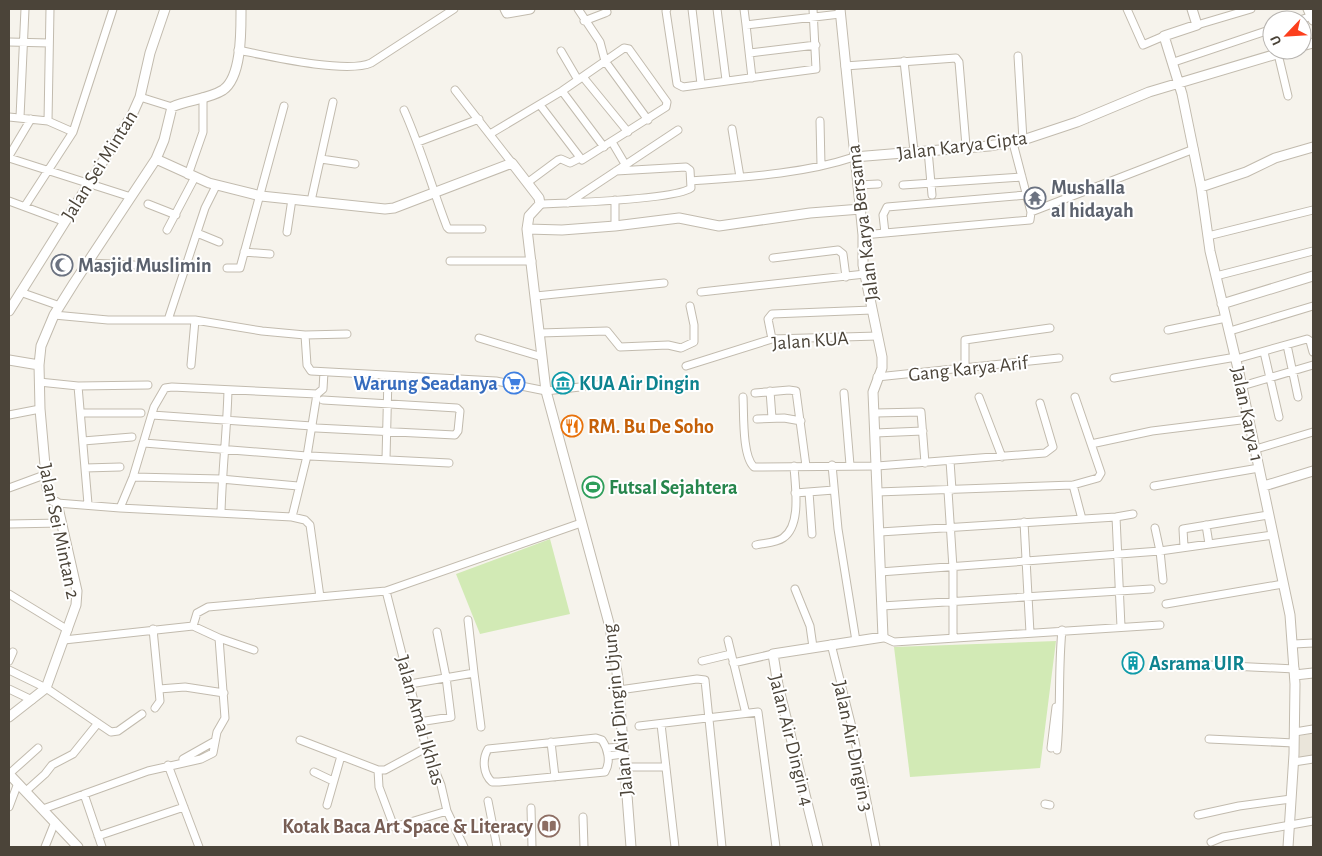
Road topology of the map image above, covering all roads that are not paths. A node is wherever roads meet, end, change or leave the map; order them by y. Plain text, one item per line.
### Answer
1 (24, 9) edge
2 (50, 9) edge
3 (113, 9) edge
4 (165, 9) edge
5 (240, 9) edge
6 (454, 9) edge
7 (530, 9) edge
8 (578, 9) edge
9 (606, 9) edge
10 (667, 9) edge
11 (692, 9) edge
12 (717, 9) edge
13 (744, 9) edge
14 (813, 9) edge
15 (1127, 9) edge
16 (1192, 9) edge
17 (1251, 9) edge
18 (444, 11) edge
19 (506, 11) edge
20 (840, 12) edge
21 (814, 17) junction
22 (584, 21) junction
23 (746, 25) junction
24 (1197, 25) junction
25 (1262, 32) edge
26 (1164, 36) junction
27 (9, 42) edge
28 (24, 42) junction
29 (49, 43) junction
30 (816, 45) junction
31 (238, 50) junction
32 (561, 51) dead end
33 (750, 53) junction
34 (1018, 56) dead end
35 (1262, 59) edge
36 (1279, 60) edge
37 (606, 61) junction
38 (904, 61) junction
39 (1174, 62) junction
40 (845, 66) junction
41 (581, 78) junction
42 (752, 78) junction
43 (726, 80) junction
44 (1180, 82) junction
45 (701, 84) junction
46 (455, 90) dead end
47 (562, 91) junction
48 (1288, 96) dead end
49 (140, 97) junction
50 (203, 97) junction
51 (333, 102) dead end
52 (540, 105) junction
53 (284, 106) dead end
54 (172, 107) junction
55 (404, 110) dead end
56 (9, 117) edge
57 (20, 118) junction
58 (31, 119) junction
59 (479, 119) junction
60 (648, 120) junction
61 (48, 121) junction
62 (820, 121) dead end
63 (732, 129) dead end
64 (678, 130) dead end
65 (73, 132) junction
66 (628, 132) junction
67 (490, 134) junction
68 (1022, 140) junction
69 (418, 142) junction
70 (612, 142) junction
71 (1013, 143) junction
72 (966, 146) junction
73 (604, 147) junction
74 (1313, 148) edge
75 (1194, 149) junction
76 (928, 150) junction
77 (914, 151) junction
78 (9, 154) edge
79 (580, 158) junction
80 (854, 158) junction
81 (156, 159) junction
82 (321, 159) junction
83 (512, 163) junction
84 (355, 164) dead end
85 (625, 164) junction
86 (821, 165) junction
87 (47, 171) junction
88 (616, 171) junction
89 (191, 176) junction
90 (740, 177) junction
91 (1022, 178) junction
92 (692, 181) junction
93 (90, 182) junction
94 (932, 182) junction
95 (527, 183) junction
96 (878, 184) dead end
97 (858, 185) junction
98 (903, 185) dead end
99 (216, 186) junction
100 (1201, 187) junction
101 (433, 192) junction
102 (932, 195) dead end
103 (1026, 195) junction
104 (260, 196) junction
105 (131, 197) junction
106 (292, 199) junction
107 (615, 200) junction
108 (9, 201) edge
109 (311, 201) junction
110 (568, 203) junction
111 (148, 204) dead end
112 (540, 204) junction
113 (25, 206) junction
114 (860, 209) junction
115 (1313, 210) edge
116 (1031, 212) junction
117 (176, 214) junction
118 (63, 221) junction
119 (615, 226) junction
120 (482, 229) dead end
121 (527, 229) junction
122 (167, 230) dead end
123 (287, 232) dead end
124 (196, 233) junction
125 (885, 233) junction
126 (863, 234) junction
127 (1208, 236) junction
128 (219, 242) dead end
129 (1313, 251) edge
130 (244, 252) junction
131 (270, 254) dead end
132 (774, 258) dead end
133 (450, 261) dead end
134 (532, 261) junction
135 (87, 264) junction
136 (134, 265) dead end
137 (227, 268) dead end
138 (865, 274) junction
139 (1216, 276) junction
140 (1313, 276) edge
141 (846, 277) junction
142 (664, 284) dead end
143 (20, 292) junction
144 (701, 292) dead end
145 (536, 296) junction
146 (1222, 304) junction
147 (60, 306) junction
148 (690, 306) dead end
149 (1313, 306) edge
150 (872, 310) junction
151 (9, 311) edge
152 (54, 316) junction
153 (1226, 318) junction
154 (168, 320) junction
155 (195, 320) junction
156 (1050, 328) dead end
157 (1168, 330) dead end
158 (1230, 331) junction
159 (540, 333) junction
160 (347, 334) dead end
161 (305, 335) junction
162 (878, 336) junction
163 (479, 338) dead end
164 (772, 339) junction
165 (1287, 345) junction
166 (1313, 351) edge
167 (1264, 352) junction
168 (542, 357) junction
169 (1059, 358) dead end
170 (1236, 358) junction
171 (9, 360) edge
172 (39, 365) junction
173 (191, 365) dead end
174 (1313, 365) edge
175 (686, 366) dead end
176 (965, 369) junction
177 (1293, 371) junction
178 (324, 372) junction
179 (388, 376) junction
180 (877, 378) junction
181 (1114, 378) dead end
182 (1270, 378) junction
183 (39, 382) junction
184 (605, 384) dead end
185 (148, 385) dead end
186 (78, 386) junction
187 (1242, 386) junction
188 (228, 390) junction
189 (546, 391) junction
190 (770, 391) junction
191 (755, 393) dead end
192 (844, 394) dead end
193 (320, 397) junction
194 (743, 397) dead end
195 (979, 397) dead end
196 (1074, 397) dead end
197 (1298, 397) dead end
198 (387, 403) junction
199 (1040, 403) dead end
200 (40, 409) junction
201 (875, 412) junction
202 (80, 413) junction
203 (141, 413) dead end
204 (9, 415) edge
205 (152, 415) junction
206 (1279, 417) dead end
207 (772, 418) junction
208 (757, 419) dead end
209 (1249, 419) junction
210 (227, 421) junction
211 (801, 421) junction
212 (314, 427) junction
213 (923, 430) junction
214 (386, 432) junction
215 (1313, 432) edge
216 (875, 433) junction
217 (132, 437) dead end
218 (82, 441) junction
219 (144, 443) junction
220 (1091, 444) junction
221 (226, 448) junction
222 (1256, 449) junction
223 (309, 456) junction
224 (1002, 457) junction
225 (386, 459) junction
226 (950, 461) junction
227 (449, 463) dead end
228 (925, 463) junction
229 (832, 465) junction
230 (850, 465) junction
231 (794, 466) junction
232 (806, 466) junction
233 (877, 466) junction
234 (120, 467) dead end
235 (85, 468) junction
236 (1259, 468) junction
237 (1313, 470) edge
238 (47, 474) junction
239 (133, 476) junction
240 (221, 480) junction
241 (1073, 485) junction
242 (298, 486) junction
243 (1154, 486) dead end
244 (1264, 486) junction
245 (9, 488) edge
246 (834, 490) junction
247 (950, 490) junction
248 (809, 492) junction
249 (877, 492) junction
250 (795, 493) junction
251 (57, 503) junction
252 (88, 504) junction
253 (120, 508) junction
254 (221, 513) junction
255 (1133, 514) dead end
256 (1268, 514) junction
257 (292, 517) junction
258 (1116, 517) junction
259 (1082, 519) junction
260 (1024, 522) junction
261 (61, 523) junction
262 (581, 523) junction
263 (9, 524) edge
264 (1206, 525) junction
265 (951, 526) junction
266 (1155, 528) dead end
267 (880, 532) junction
268 (812, 534) dead end
269 (1273, 535) junction
270 (756, 544) dead end
271 (1209, 544) junction
272 (1184, 547) junction
273 (1160, 551) junction
274 (1117, 555) junction
275 (1025, 561) junction
276 (952, 568) junction
277 (880, 572) junction
278 (1163, 580) dead end
279 (1283, 584) junction
280 (795, 589) dead end
281 (1151, 589) dead end
282 (1120, 590) junction
283 (386, 591) junction
284 (9, 594) edge
285 (1029, 595) junction
286 (320, 598) junction
287 (953, 602) junction
288 (1166, 604) dead end
289 (882, 606) junction
290 (468, 620) dead end
291 (193, 626) junction
292 (1160, 626) dead end
293 (1121, 628) junction
294 (153, 629) junction
295 (68, 630) junction
296 (1062, 630) junction
297 (437, 632) dead end
298 (1030, 633) junction
299 (883, 637) junction
300 (219, 638) junction
301 (953, 638) junction
302 (64, 640) junction
303 (728, 640) dead end
304 (856, 641) junction
305 (832, 644) junction
306 (1294, 644) junction
307 (1313, 644) edge
308 (813, 647) junction
309 (254, 650) dead end
310 (13, 652) dead end
311 (731, 654) junction
312 (773, 654) junction
313 (9, 661) edge
314 (702, 661) dead end
315 (733, 663) junction
316 (1190, 664) dead end
317 (9, 670) edge
318 (1295, 672) junction
319 (474, 673) junction
320 (1313, 674) edge
321 (446, 677) junction
322 (410, 684) junction
323 (46, 688) junction
324 (9, 689) edge
325 (159, 690) junction
326 (619, 690) junction
327 (224, 693) junction
328 (32, 700) junction
329 (155, 708) dead end
330 (745, 710) dead end
331 (11, 712) edge
332 (142, 714) dead end
333 (709, 718) junction
334 (419, 722) junction
335 (98, 723) junction
336 (661, 724) junction
337 (481, 726) dead end
338 (639, 726) dead end
339 (1313, 729) edge
340 (1295, 732) junction
341 (1209, 739) dead end
342 (300, 740) dead end
343 (551, 742) junction
344 (1294, 743) junction
345 (38, 748) dead end
346 (426, 748) junction
347 (1054, 749) dead end
348 (623, 751) junction
349 (607, 752) junction
350 (341, 756) junction
351 (1313, 759) edge
352 (1294, 762) junction
353 (172, 764) junction
354 (624, 767) junction
355 (666, 767) junction
356 (378, 770) junction
357 (314, 772) dead end
358 (9, 774) edge
359 (555, 777) junction
360 (333, 781) junction
361 (18, 783) junction
362 (26, 791) junction
363 (84, 794) junction
364 (1291, 799) junction
365 (488, 801) dead end
366 (327, 805) dead end
367 (184, 806) junction
368 (9, 808) edge
369 (532, 808) dead end
370 (43, 809) junction
371 (447, 810) junction
372 (1198, 815) dead end
373 (583, 817) dead end
374 (55, 822) junction
375 (1313, 822) edge
376 (1290, 826) junction
377 (98, 836) junction
378 (1211, 842) dead end
379 (45, 847) edge
380 (78, 847) edge
381 (102, 847) edge
382 (197, 847) edge
383 (464, 847) edge
384 (497, 847) edge
385 (532, 847) edge
386 (584, 847) edge
387 (631, 847) edge
388 (675, 847) edge
389 (722, 847) edge
390 (776, 847) edge
391 (818, 847) edge
392 (876, 847) edge
393 (1288, 847) edge

1 - 28 street
2 - 29 street
3 - 65 street
4 - 49 street, Jalan Sei Mintan
5 - 31 street
6 - 18 street
7 - 19 street
8 - 22 street
9 - 22 street
10 - 45 street
11 - 45 street
12 - 43 street
13 - 23 street
14 - 21 street
15 - 26 street
16 - 24 street
17 - 24 street
18 - 31 street
20 - 21 street
20 - 40 street, Jalan Karya Bersama
21 - 23 street
21 - 30 street
22 - 37 street
23 - 33 street
24 - 26 street
25 - 39 street
26 - 39 street, Jalan Karya 1
27 - 28 street
28 - 29 street
28 - 57 street
29 - 61 street
30 - 33 street
30 - 42 street
31 - 50 street
32 - 41 street
33 - 42 street
34 - 68 street
35 - 44 street, Jalan Karya Cipta
36 - 48 street
37 - 41 street
37 - 60 street
37 - 60 street
38 - 40 street
38 - 72 street
38 - 77 street
39 - 44 street, Jalan Karya 1
40 - 80 street, Jalan Karya Bersama
41 - 47 street
41 - 66 street
42 - 43 street
43 - 45 street
44 - 68 street, Jalan Karya Cipta
44 - 75 street, Jalan Karya 1
46 - 59 street
47 - 52 street
47 - 73 street
49 - 54 street
49 - 93 street, Jalan Sei Mintan
50 - 54 street
50 - 89 street
51 - 82 street
52 - 67 street
52 - 79 street
53 - 104 street
54 - 81 street, Jalan Sei Mintan 2
55 - 69 street
56 - 57 street
57 - 58 street
58 - 61 street
58 - 78 street
59 - 67 street
59 - 69 street
60 - 66 street
61 - 65 street
62 - 86 street
63 - 90 street
64 - 85 street
65 - 87 street
66 - 70 street
67 - 83 street
68 - 71 street, Jalan Karya Cipta
69 - 101 street
70 - 73 street
70 - 85 street
71 - 72 street, Jalan Karya Cipta
71 - 91 street
72 - 76 street, Jalan Karya Cipta
73 - 79 street
74 - 100 street
75 - 100 street, Jalan Karya 1
75 - 116 street
76 - 77 street, Jalan Karya Cipta
76 - 94 street
77 - 80 street, Jalan Karya Cipta
78 - 87 street
79 - 95 street
80 - 86 street
80 - 97 street, Jalan Karya Bersama
81 - 89 street
81 - 105 street, Jalan Sei Mintan 2
82 - 84 street
82 - 109 street
83 - 95 street
83 - 101 street
85 - 88 street
86 - 90 street
87 - 93 street
87 - 113 street
88 - 92 street
88 - 110 street
89 - 99 street
89 - 117 street
90 - 92 street
91 - 94 street
91 - 103 street
92 - 107 street
93 - 105 street
93 - 118 street, Jalan Sei Mintan
94 - 98 street
94 - 102 street
95 - 112 street
96 - 97 street
97 - 114 street, Jalan Karya Bersama
99 - 104 street
99 - 124 street
100 - 127 street, Jalan Karya 1
101 - 109 street
101 - 120 street
103 - 116 street
103 - 125 street
104 - 106 street
104 - 130 street
105 - 135 street, Jalan Sei Mintan 2
106 - 109 street
106 - 123 street
107 - 110 street
107 - 119 street
108 - 113 street
110 - 112 street
111 - 117 street
112 - 121 street
113 - 118 street
114 - 119 street
114 - 126 street, Jalan Karya Bersama
115 - 127 street
116 - 125 street
117 - 122 street
118 - 143 street, Jalan Sei Mintan
119 - 121 street
121 - 134 street, Jalan Air Dingin Ujung
124 - 128 street
124 - 154 street
125 - 126 street
126 - 138 street, Jalan Karya Bersama
127 - 139 street, Jalan Karya 1
129 - 139 street
130 - 131 street
130 - 137 street
132 - 141 street
133 - 134 street
134 - 145 street, Jalan Air Dingin Ujung
135 - 136 street
135 - 147 street, Jalan Sei Mintan 2
138 - 141 street
138 - 150 street, Jalan Karya Bersama
139 - 146 street, Jalan Karya 1
140 - 146 street
141 - 144 street
142 - 145 street
143 - 147 street
143 - 151 street, Jalan Sei Mintan
145 - 159 street, Jalan Air Dingin Ujung
146 - 153 street, Jalan Karya 1
147 - 152 street, Jalan Sei Mintan 2
148 - 159 street
149 - 158 street
150 - 162 street, Jalan Karya Bersama
150 - 164 street
152 - 154 street
152 - 172 street, Jalan Sei Mintan 2
153 - 157 street
153 - 158 street, Jalan Karya 1
154 - 155 street
155 - 161 street
155 - 173 street
156 - 176 street
158 - 170 street, Jalan Karya 1
159 - 168 street, Jalan Air Dingin Ujung
160 - 161 street
161 - 178 street
162 - 164 street, Jalan KUA
162 - 180 street, Jalan Karya Bersama
163 - 168 street
164 - 175 street, Jalan KUA
165 - 166 street
165 - 167 street
165 - 177 street
167 - 170 street
167 - 182 street
168 - 189 street, Jalan Air Dingin Ujung
169 - 176 street, Gang Karya Arif
170 - 181 street
170 - 187 street, Jalan Karya 1
171 - 172 street
172 - 183 street, Jalan Sei Mintan 2
174 - 177 street
176 - 180 street, Gang Karya Arif
177 - 182 street
177 - 197 street
178 - 179 street
178 - 193 street
179 - 189 street
179 - 198 street
180 - 201 street, Jalan Karya Bersama
182 - 187 street
182 - 206 street
183 - 186 street
183 - 200 street, Jalan Sei Mintan 2
184 - 189 street
185 - 186 street
186 - 202 street
187 - 209 street, Jalan Karya 1
188 - 193 street
188 - 205 street
188 - 210 street
189 - 262 street, Jalan Air Dingin Ujung
190 - 191 street
190 - 207 street
190 - 211 street
192 - 230 street
193 - 198 street
193 - 212 street
194 - 231 street
195 - 224 street
196 - 220 street
198 - 214 street
198 - 214 street
199 - 224 street
200 - 204 street
200 - 238 street, Jalan Sei Mintan 2
201 - 213 street
201 - 216 street, Jalan Karya Bersama
202 - 203 street
202 - 218 street
205 - 210 street
205 - 219 street
207 - 208 street
207 - 211 street
209 - 220 street
209 - 222 street, Jalan Karya 1
210 - 212 street
210 - 221 street
211 - 232 street
212 - 214 street
212 - 223 street
213 - 216 street
213 - 228 street
214 - 225 street
215 - 222 street
216 - 233 street, Jalan Karya Bersama
217 - 218 street
218 - 235 street
219 - 221 street
219 - 239 street
220 - 241 street
221 - 223 street
221 - 240 street
222 - 236 street, Jalan Karya 1
223 - 225 street
223 - 242 street
224 - 226 street
225 - 227 street
226 - 228 street
226 - 247 street
228 - 233 street
229 - 230 street
229 - 232 street
229 - 246 street
230 - 233 street
231 - 232 street
231 - 250 street
233 - 249 street, Jalan Karya Bersama
234 - 235 street
235 - 252 street
236 - 243 street
236 - 244 street, Jalan Karya 1
237 - 244 street
238 - 245 street
238 - 251 street, Jalan Sei Mintan 2
239 - 240 street
239 - 253 street
240 - 242 street
240 - 254 street
241 - 247 street
241 - 259 street
242 - 257 street
244 - 256 street, Jalan Karya 1
246 - 248 street
246 - 304 street
247 - 249 street
247 - 265 street
248 - 250 street
248 - 268 street
249 - 267 street, Jalan Karya Bersama
250 - 270 street
251 - 252 street
251 - 261 street, Jalan Sei Mintan 2
252 - 253 street
253 - 254 street
254 - 257 street
255 - 258 street
256 - 264 street
256 - 269 street, Jalan Karya 1
257 - 286 street
258 - 259 street
258 - 274 street
259 - 260 street
260 - 265 street
260 - 275 street
261 - 263 street
261 - 295 street, Jalan Sei Mintan 2
262 - 283 street
262 - 326 street, Jalan Air Dingin Ujung
264 - 271 street
264 - 272 street
265 - 267 street
265 - 276 street
266 - 273 street
267 - 277 street, Jalan Karya Bersama
269 - 271 street
269 - 279 street, Jalan Karya 1
271 - 272 street
272 - 273 street
273 - 274 street
273 - 278 street
274 - 275 street
274 - 282 street
275 - 276 street
275 - 285 street
276 - 277 street
276 - 287 street
277 - 289 street, Jalan Karya Bersama
279 - 288 street
279 - 306 street, Jalan Karya 1
280 - 308 street
281 - 282 street
282 - 285 street
282 - 293 street
283 - 286 street
283 - 322 street, Jalan Amal Ikhlas
284 - 295 street
285 - 287 street
285 - 298 street
286 - 291 street
287 - 289 street
287 - 301 street
289 - 299 street, Jalan Karya Bersama
290 - 319 street
291 - 294 street
291 - 300 street
292 - 293 street
293 - 296 street
294 - 302 street
294 - 325 street
295 - 302 street, Jalan Sei Mintan 2
296 - 298 street
296 - 347 street
297 - 321 street
298 - 301 street
299 - 301 street
299 - 304 street, Jalan Air Dingin 4
300 - 309 street
300 - 327 street
302 - 323 street, Jalan Sei Mintan 2
303 - 311 street
304 - 305 street, Jalan Air Dingin 4
305 - 308 street, Jalan Air Dingin 4
305 - 392 street, Jalan Air Dingin 3
306 - 307 street
306 - 318 street, Jalan Karya 1
308 - 312 street, Jalan Air Dingin 4
310 - 313 street
311 - 314 street
311 - 315 street
312 - 315 street
312 - 391 street, Jalan Air Dingin 4
315 - 330 street
316 - 318 street
317 - 323 street
318 - 320 street
318 - 340 street, Jalan Karya 1
319 - 321 street
319 - 337 street
321 - 322 street
321 - 334 street
322 - 334 street, Jalan Amal Ikhlas
323 - 328 street, Jalan Sei Mintan 2
323 - 335 street
324 - 328 street
325 - 327 street
325 - 329 street
326 - 333 street
326 - 348 street, Jalan Air Dingin Ujung
327 - 353 street
328 - 331 street, Jalan Sei Mintan 2
332 - 335 street
333 - 336 street
333 - 389 street
333 - 390 street
334 - 346 street, Jalan Amal Ikhlas
335 - 362 street
336 - 338 street
336 - 355 street
339 - 340 street
340 - 344 street, Jalan Karya 1
341 - 344 street
342 - 350 street
343 - 349 street
343 - 359 street
343 - 359 street
344 - 352 street, Jalan Karya 1
345 - 358 street
346 - 356 street
346 - 371 street, Jalan Amal Ikhlas
348 - 349 street
348 - 354 street, Jalan Air Dingin Ujung
349 - 359 street
350 - 356 street
350 - 360 street
351 - 352 street
352 - 364 street, Jalan Karya 1
353 - 363 street
353 - 367 street
354 - 355 street
354 - 387 street, Jalan Air Dingin Ujung
355 - 388 street
356 - 371 street
357 - 360 street
358 - 361 street
360 - 366 street
361 - 362 street
361 - 368 street
362 - 370 street
363 - 370 street
363 - 377 street
364 - 372 street
364 - 376 street, Jalan Karya 1
365 - 384 street
367 - 377 street
367 - 382 street
369 - 385 street
370 - 374 street
371 - 383 street, Jalan Amal Ikhlas
373 - 386 street
374 - 379 street
374 - 380 street
375 - 376 street
376 - 378 street
376 - 393 street, Jalan Karya 1
377 - 381 street

